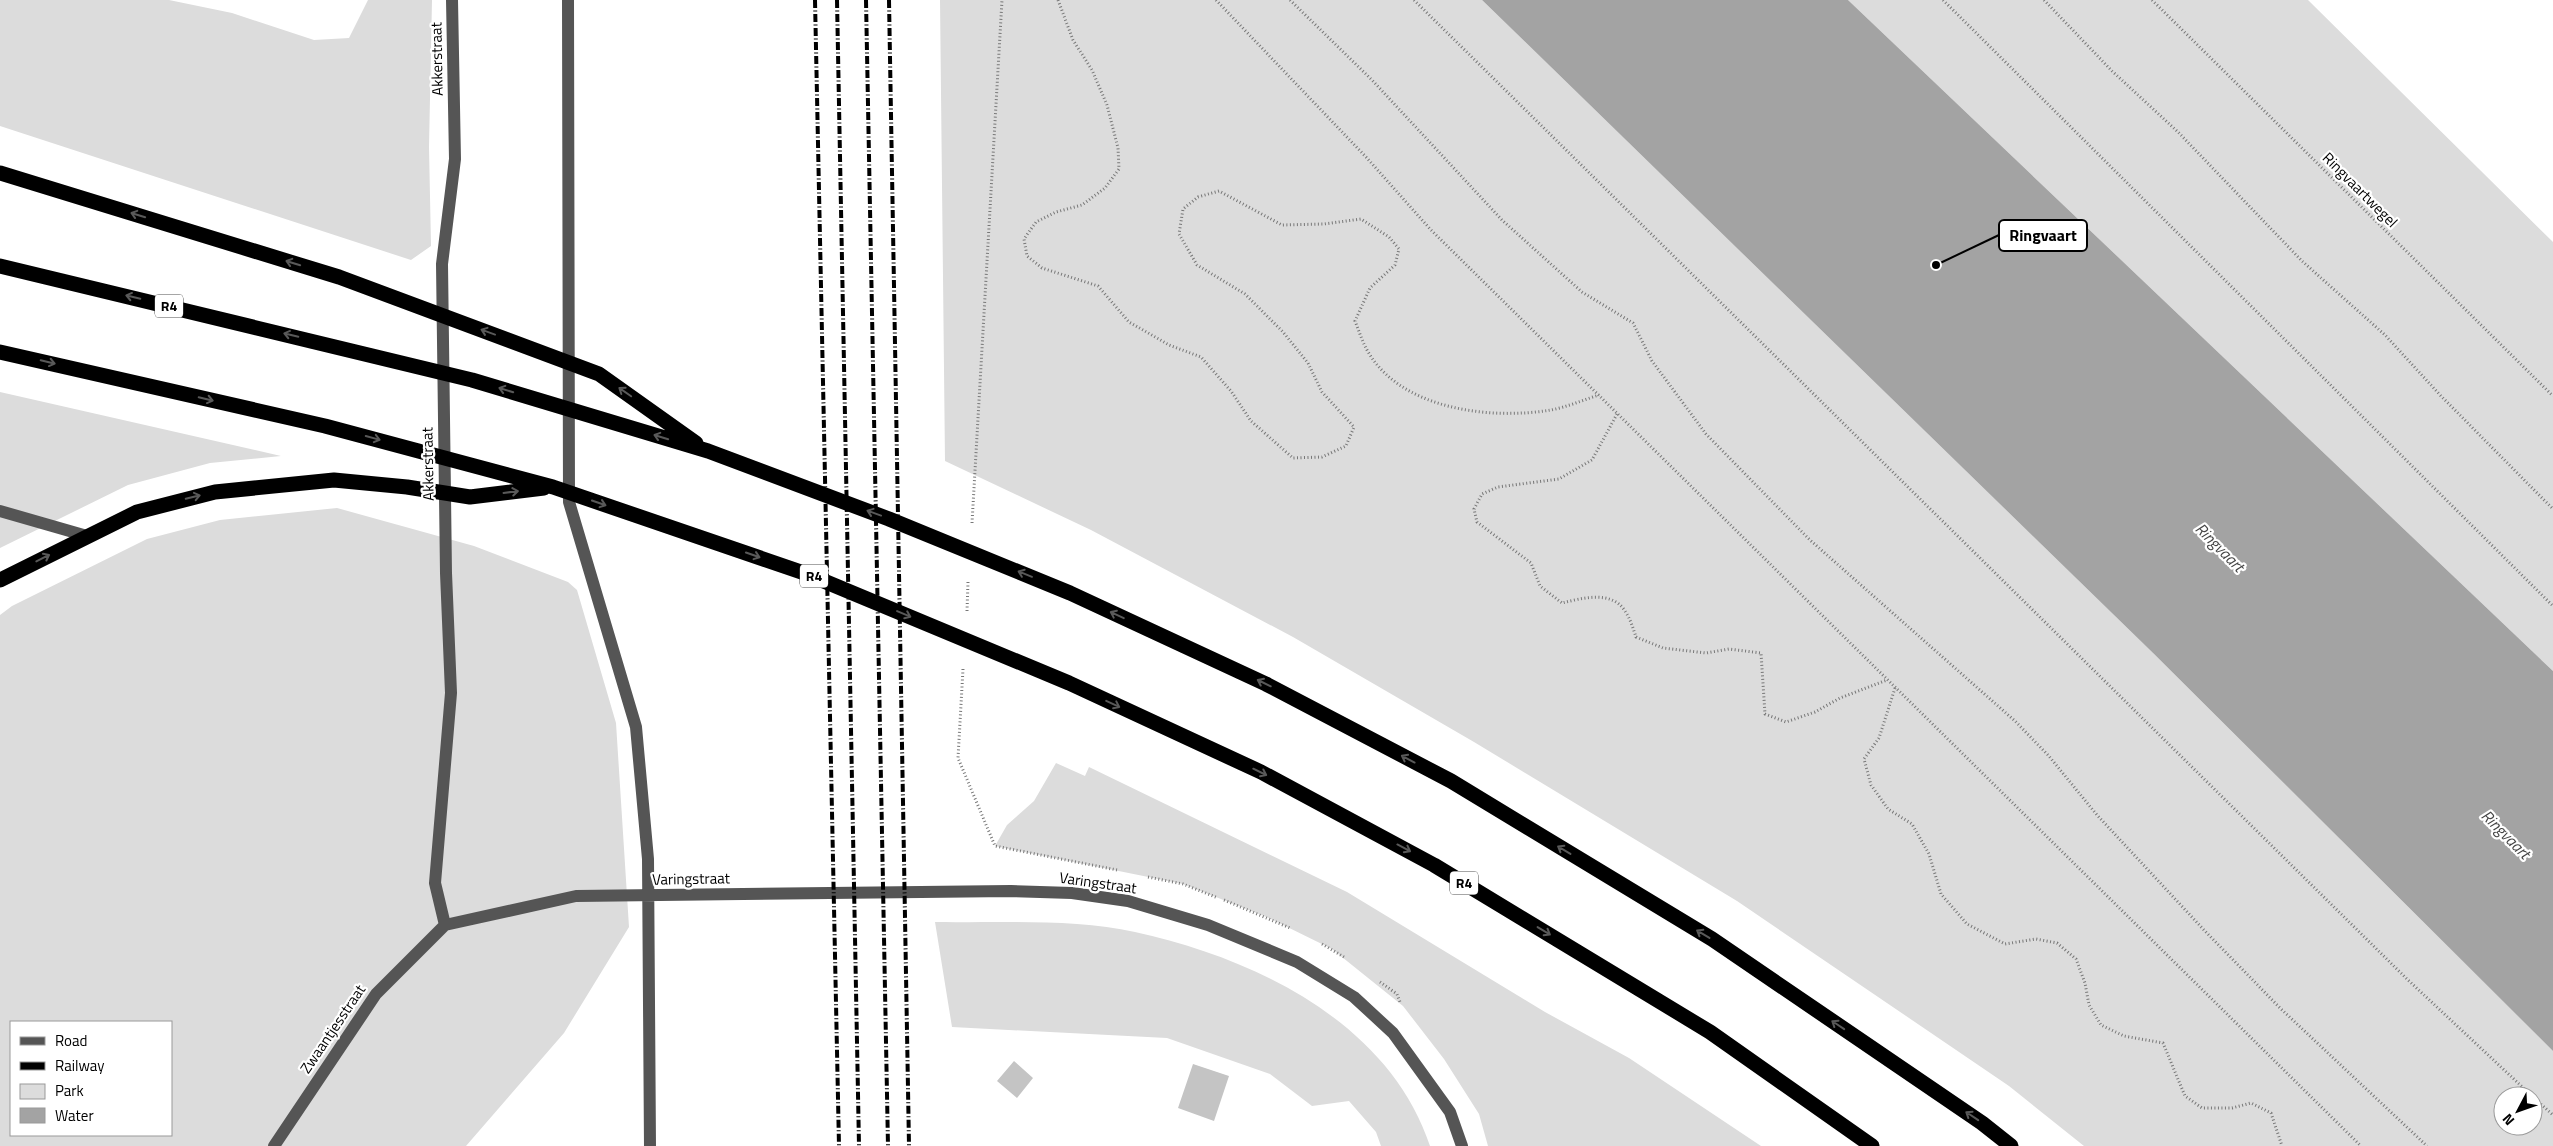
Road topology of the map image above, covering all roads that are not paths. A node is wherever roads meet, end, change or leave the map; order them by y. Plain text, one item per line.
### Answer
1 (452, 0) edge
2 (568, 0) edge
3 (0, 173) edge
4 (0, 266) edge
5 (0, 352) edge
6 (708, 451) junction
7 (553, 487) junction
8 (0, 511) edge
9 (88, 536) junction
10 (0, 580) edge
11 (445, 925) junction
12 (274, 1146) edge
13 (650, 1146) edge
14 (1462, 1146) edge
15 (1872, 1146) edge
16 (2011, 1146) edge

1 - 11 street, Akkerstraat
2 - 13 street
6 -> 3 highway
6 -> 4 highway, R4
5 -> 7 highway, R4
16 -> 6 highway, R4
9 -> 7 highway
7 -> 15 highway, R4
8 - 9 street
10 -> 9 highway
11 - 12 street, Zwaantjesstraat
11 - 14 street, Varingstraat

